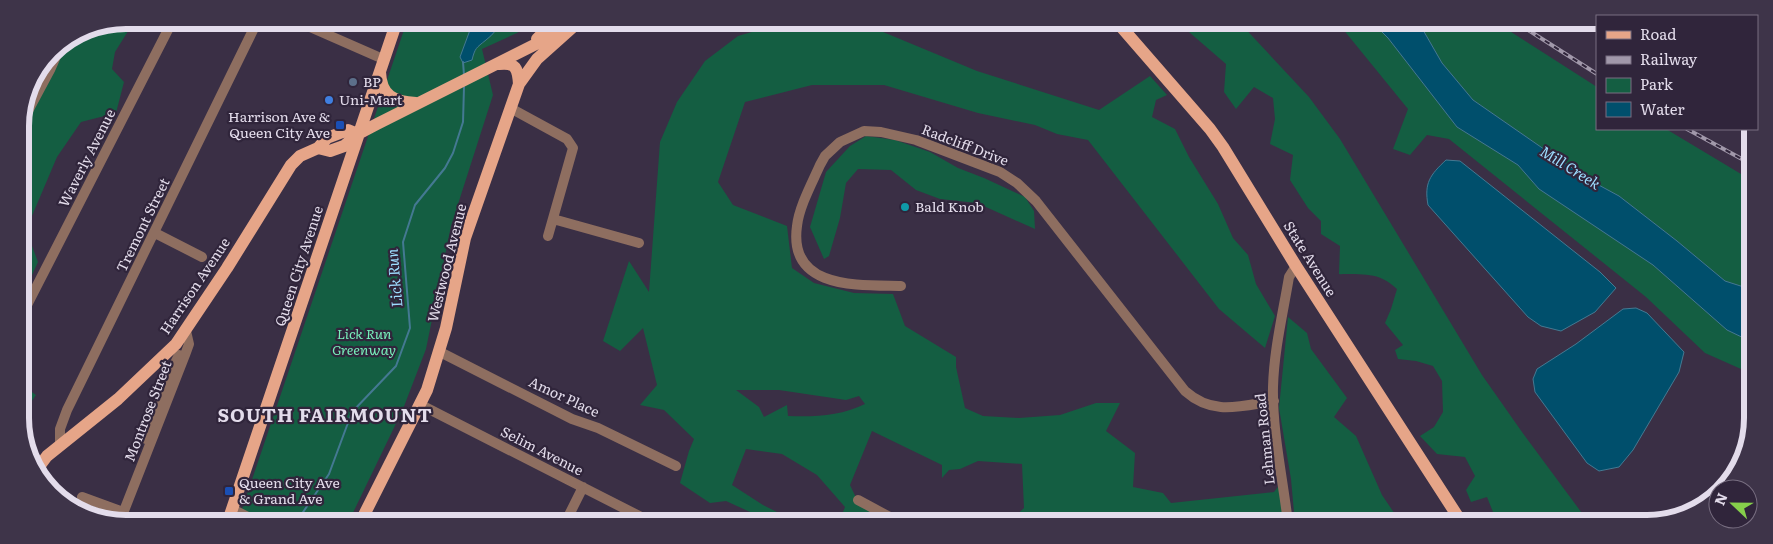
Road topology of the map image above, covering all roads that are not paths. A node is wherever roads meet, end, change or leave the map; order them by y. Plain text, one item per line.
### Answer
1 (168, 29) edge
2 (254, 29) edge
3 (311, 29) edge
4 (394, 29) edge
5 (547, 29) edge
6 (563, 29) edge
7 (567, 29) edge
8 (1123, 29) edge
9 (531, 45) junction
10 (54, 61) edge
11 (499, 64) junction
12 (381, 65) junction
13 (519, 84) junction
14 (417, 103) junction
15 (31, 105) edge
16 (510, 108) junction
17 (358, 134) junction
18 (553, 220) junction
19 (155, 233) junction
20 (548, 236) dead end
21 (639, 243) dead end
22 (202, 257) dead end
23 (1296, 266) junction
24 (901, 286) dead end
25 (29, 299) edge
26 (186, 331) junction
27 (440, 352) junction
28 (1274, 401) junction
29 (421, 405) junction
30 (60, 444) junction
31 (40, 464) edge
32 (676, 466) dead end
33 (583, 487) junction
34 (82, 497) dead end
35 (858, 500) dead end
36 (119, 514) edge
37 (122, 515) edge
38 (230, 515) edge
39 (364, 515) edge
40 (569, 515) edge
41 (637, 515) edge
42 (886, 515) edge
43 (1287, 515) edge
44 (1457, 515) edge

1 - 25 street, Waverly Avenue
2 - 19 street, Tremont Street
3 - 12 street
4 - 12 main road, Queen City Avenue
5 - 9 main road
6 - 9 main road, Harrison Avenue
7 - 13 main road, Westwood Avenue
8 - 23 main road, State Avenue
9 - 11 main road, Harrison Avenue
10 - 15 street
11 - 13 main road
11 - 14 main road, Harrison Avenue
12 - 14 main road
12 - 17 main road, Queen City Avenue
13 - 16 main road, Westwood Avenue
14 - 17 main road, Harrison Avenue
16 - 18 street
16 - 27 main road, Westwood Avenue
17 - 26 main road, Harrison Avenue
17 - 38 main road, Queen City Avenue
18 - 20 street
18 - 21 street
19 - 22 street
19 - 30 street, Tremont Street
23 - 28 street, Lehman Road
23 - 44 main road, State Avenue
24 - 28 street, Radcliff Drive
26 - 30 main road, Harrison Avenue
26 - 37 street, Montrose Street
27 - 29 main road, Westwood Avenue
27 - 32 street, Amor Place
28 - 43 street, Lehman Road
29 - 33 street, Selim Avenue
29 - 39 main road, Westwood Avenue
30 - 31 main road, Harrison Avenue
33 - 40 street
33 - 41 street, Selim Avenue
34 - 36 street
35 - 42 street

